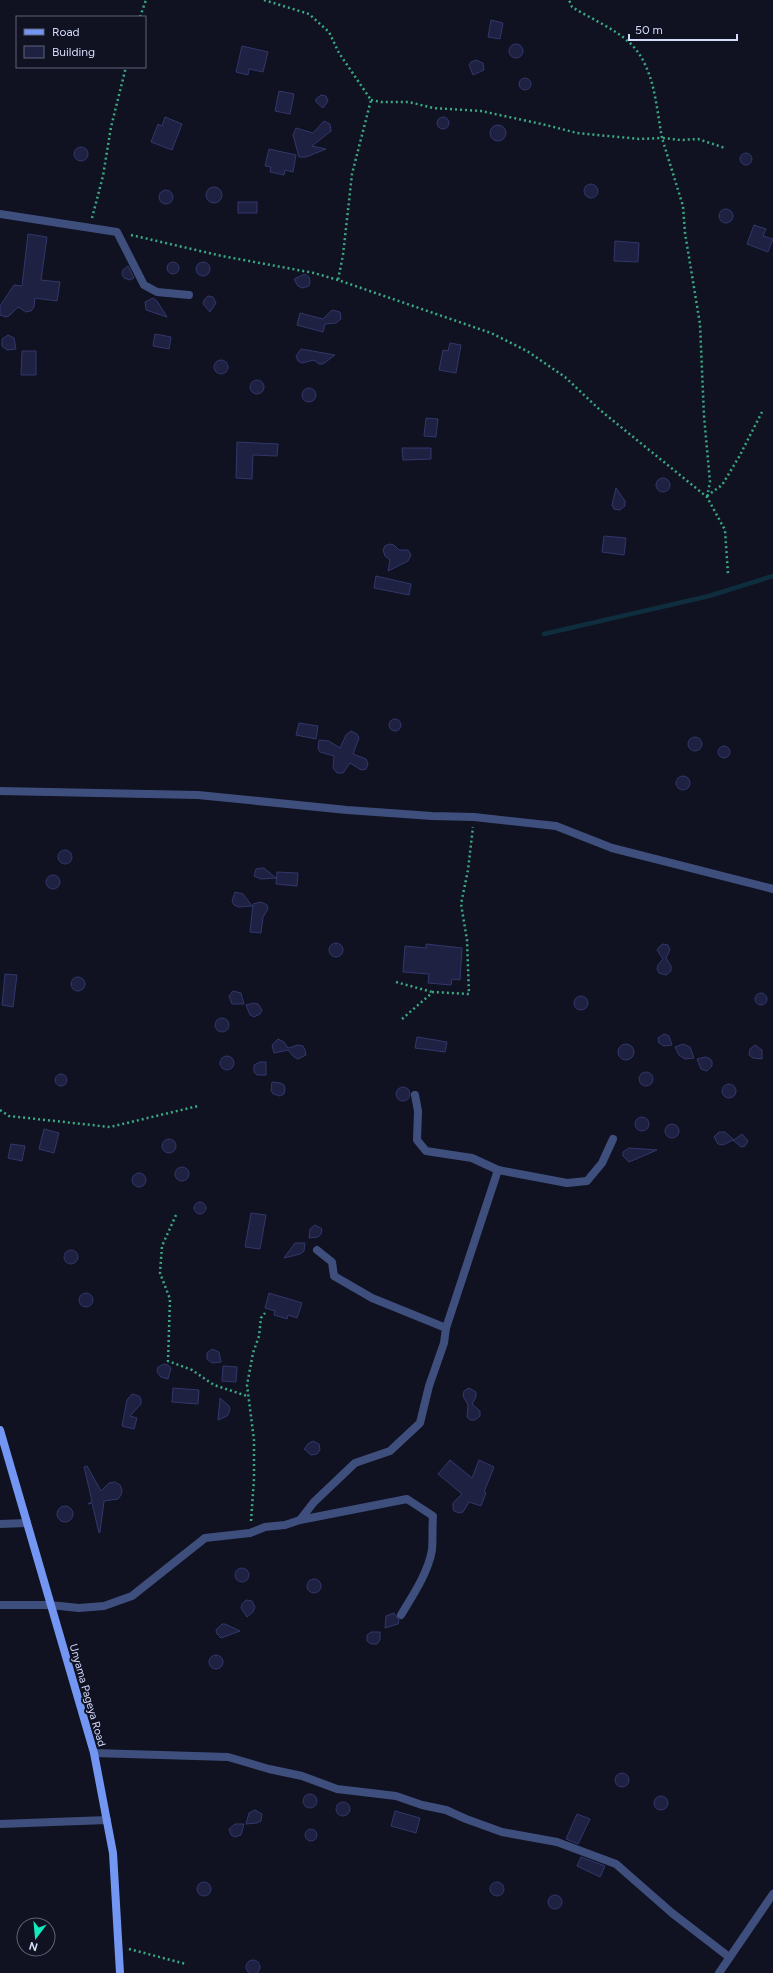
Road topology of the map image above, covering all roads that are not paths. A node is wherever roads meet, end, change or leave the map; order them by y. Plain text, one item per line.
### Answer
1 (0, 214) edge
2 (189, 295) dead end
3 (0, 791) edge
4 (773, 889) edge
5 (415, 1095) dead end
6 (613, 1139) dead end
7 (498, 1170) junction
8 (317, 1250) dead end
9 (446, 1328) junction
10 (0, 1430) edge
11 (300, 1520) junction
12 (0, 1524) edge
13 (27, 1524) junction
14 (0, 1605) edge
15 (50, 1605) junction
16 (401, 1615) dead end
17 (94, 1753) junction
18 (107, 1820) junction
19 (0, 1824) edge
20 (773, 1894) edge
21 (729, 1957) junction
22 (120, 1973) edge
23 (720, 1973) edge

1 - 2 street
3 - 4 street
5 - 7 street
6 - 7 street
7 - 9 street
8 - 9 street
9 - 11 street
10 - 13 street, Unyama Pageya Road
11 - 15 street
11 - 16 street
12 - 13 street
13 - 15 street, Unyama Pageya Road
14 - 15 street
15 - 17 street, Unyama Pageya Road
17 - 18 street, Unyama Pageya Road
17 - 21 street
18 - 19 street
18 - 22 street, Unyama Pageya Road
20 - 21 street
21 - 23 street

